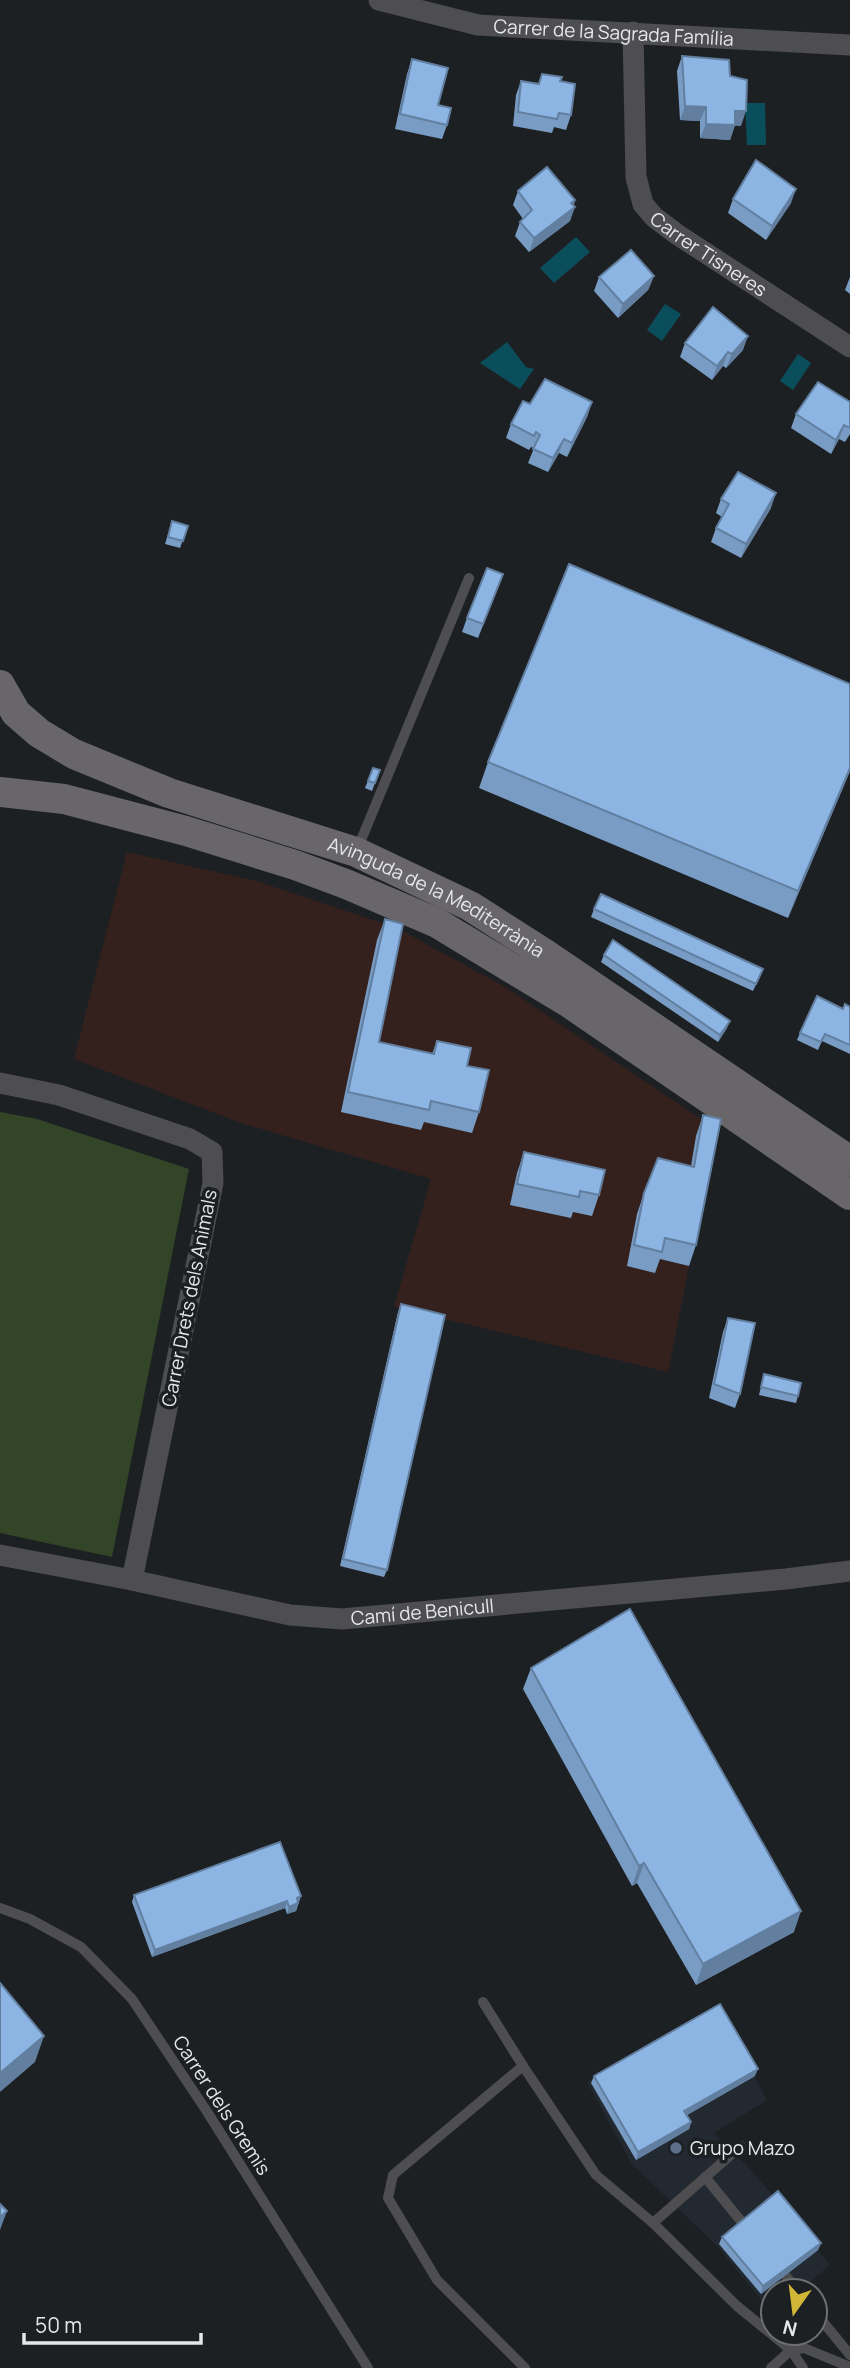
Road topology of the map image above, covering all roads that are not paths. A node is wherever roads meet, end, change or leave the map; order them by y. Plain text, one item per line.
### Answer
1 (379, 0) edge
2 (633, 32) junction
3 (850, 45) edge
4 (850, 347) edge
5 (469, 578) dead end
6 (0, 685) edge
7 (0, 792) edge
8 (356, 852) junction
9 (0, 1083) edge
10 (850, 1161) edge
11 (850, 1195) edge
12 (0, 1555) edge
13 (850, 1571) edge
14 (132, 1580) junction
15 (0, 1908) edge
16 (483, 2002) dead end
17 (523, 2066) junction
18 (741, 2146) dead end
19 (705, 2176) junction
20 (653, 2223) junction
21 (756, 2239) edge
22 (773, 2260) edge
23 (787, 2277) edge
24 (829, 2329) edge
25 (791, 2350) junction
26 (850, 2355) edge
27 (850, 2367) edge
28 (368, 2368) edge
29 (525, 2368) edge
30 (771, 2368) edge
31 (803, 2368) edge

1 - 2 street, Carrer de la Sagrada Família
2 - 3 street, Carrer de la Sagrada Família
2 - 4 street, Carrer Tisneres
5 - 8 lane
6 - 8 main road, Avinguda de la Mediterrània
7 - 11 main road, Avinguda de la Mediterrània
8 - 10 main road, Avinguda de la Mediterrània
9 - 14 street, Carrer Drets dels Animals
12 - 14 street, Camí de Benicull
13 - 14 street, Camí de Benicull
15 - 28 lane, Carrer dels Gremis
16 - 17 lane
17 - 20 lane
17 - 29 lane
18 - 19 lane
19 - 20 lane
19 - 21 lane
20 - 25 lane
22 - 23 lane
24 - 26 lane
25 - 27 lane
25 - 30 lane
25 - 31 lane

